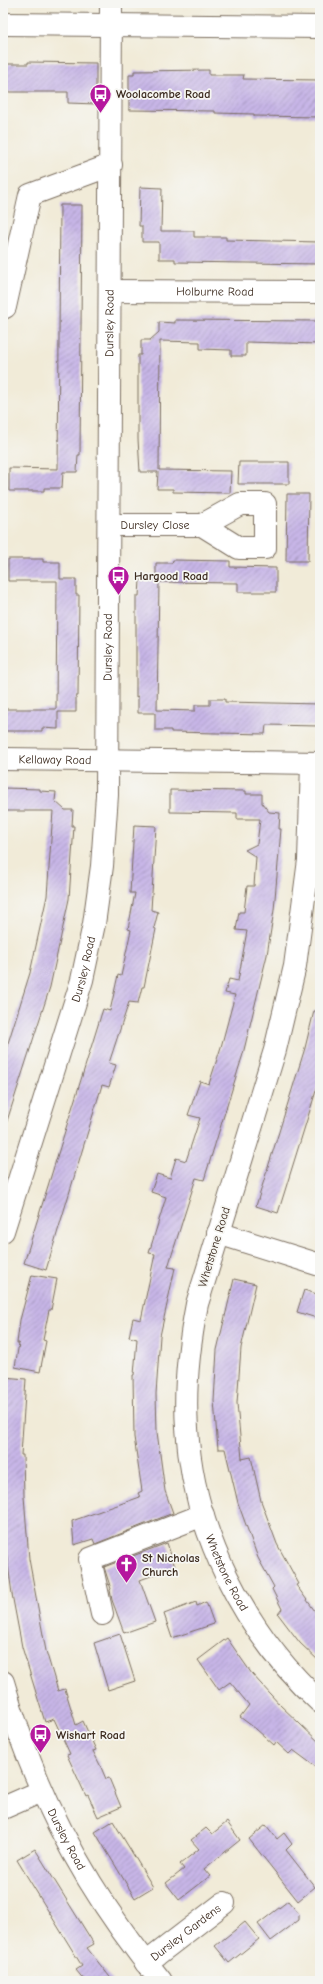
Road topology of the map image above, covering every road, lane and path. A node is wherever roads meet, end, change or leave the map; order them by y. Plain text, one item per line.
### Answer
1 (111, 3) edge
2 (3, 24) edge
3 (111, 25) junction
4 (320, 27) edge
5 (111, 165) junction
6 (110, 291) junction
7 (320, 292) edge
8 (3, 308) edge
9 (109, 525) junction
10 (202, 526) dead end
11 (3, 759) edge
12 (107, 761) junction
13 (316, 763) edge
14 (3, 1232) edge
15 (218, 1233) junction
16 (320, 1265) edge
17 (203, 1515) junction
18 (102, 1614) dead end
19 (3, 1682) edge
20 (320, 1702) edge
21 (42, 1791) junction
22 (3, 1808) edge
23 (224, 1902) dead end
24 (146, 1963) junction
25 (161, 1981) edge

1 - 3 street
2 - 3 street
3 - 4 street
3 - 5 street, Dursley Road
5 - 6 street, Dursley Road
5 - 8 street
6 - 7 street, Holburne Road
6 - 9 street, Dursley Road
9 - 10 street, Dursley Close
9 - 12 street, Dursley Road
11 - 12 street, Kellaway Road
12 - 13 street
12 - 14 street, Dursley Road
13 - 15 street, Whetstone Road
15 - 16 street
15 - 17 street, Whetstone Road
17 - 18 street
17 - 20 street, Whetstone Road
19 - 21 street, Dursley Road
21 - 22 street
21 - 24 street, Dursley Road
23 - 24 street, Dursley Gardens
24 - 25 street, Dursley Road

